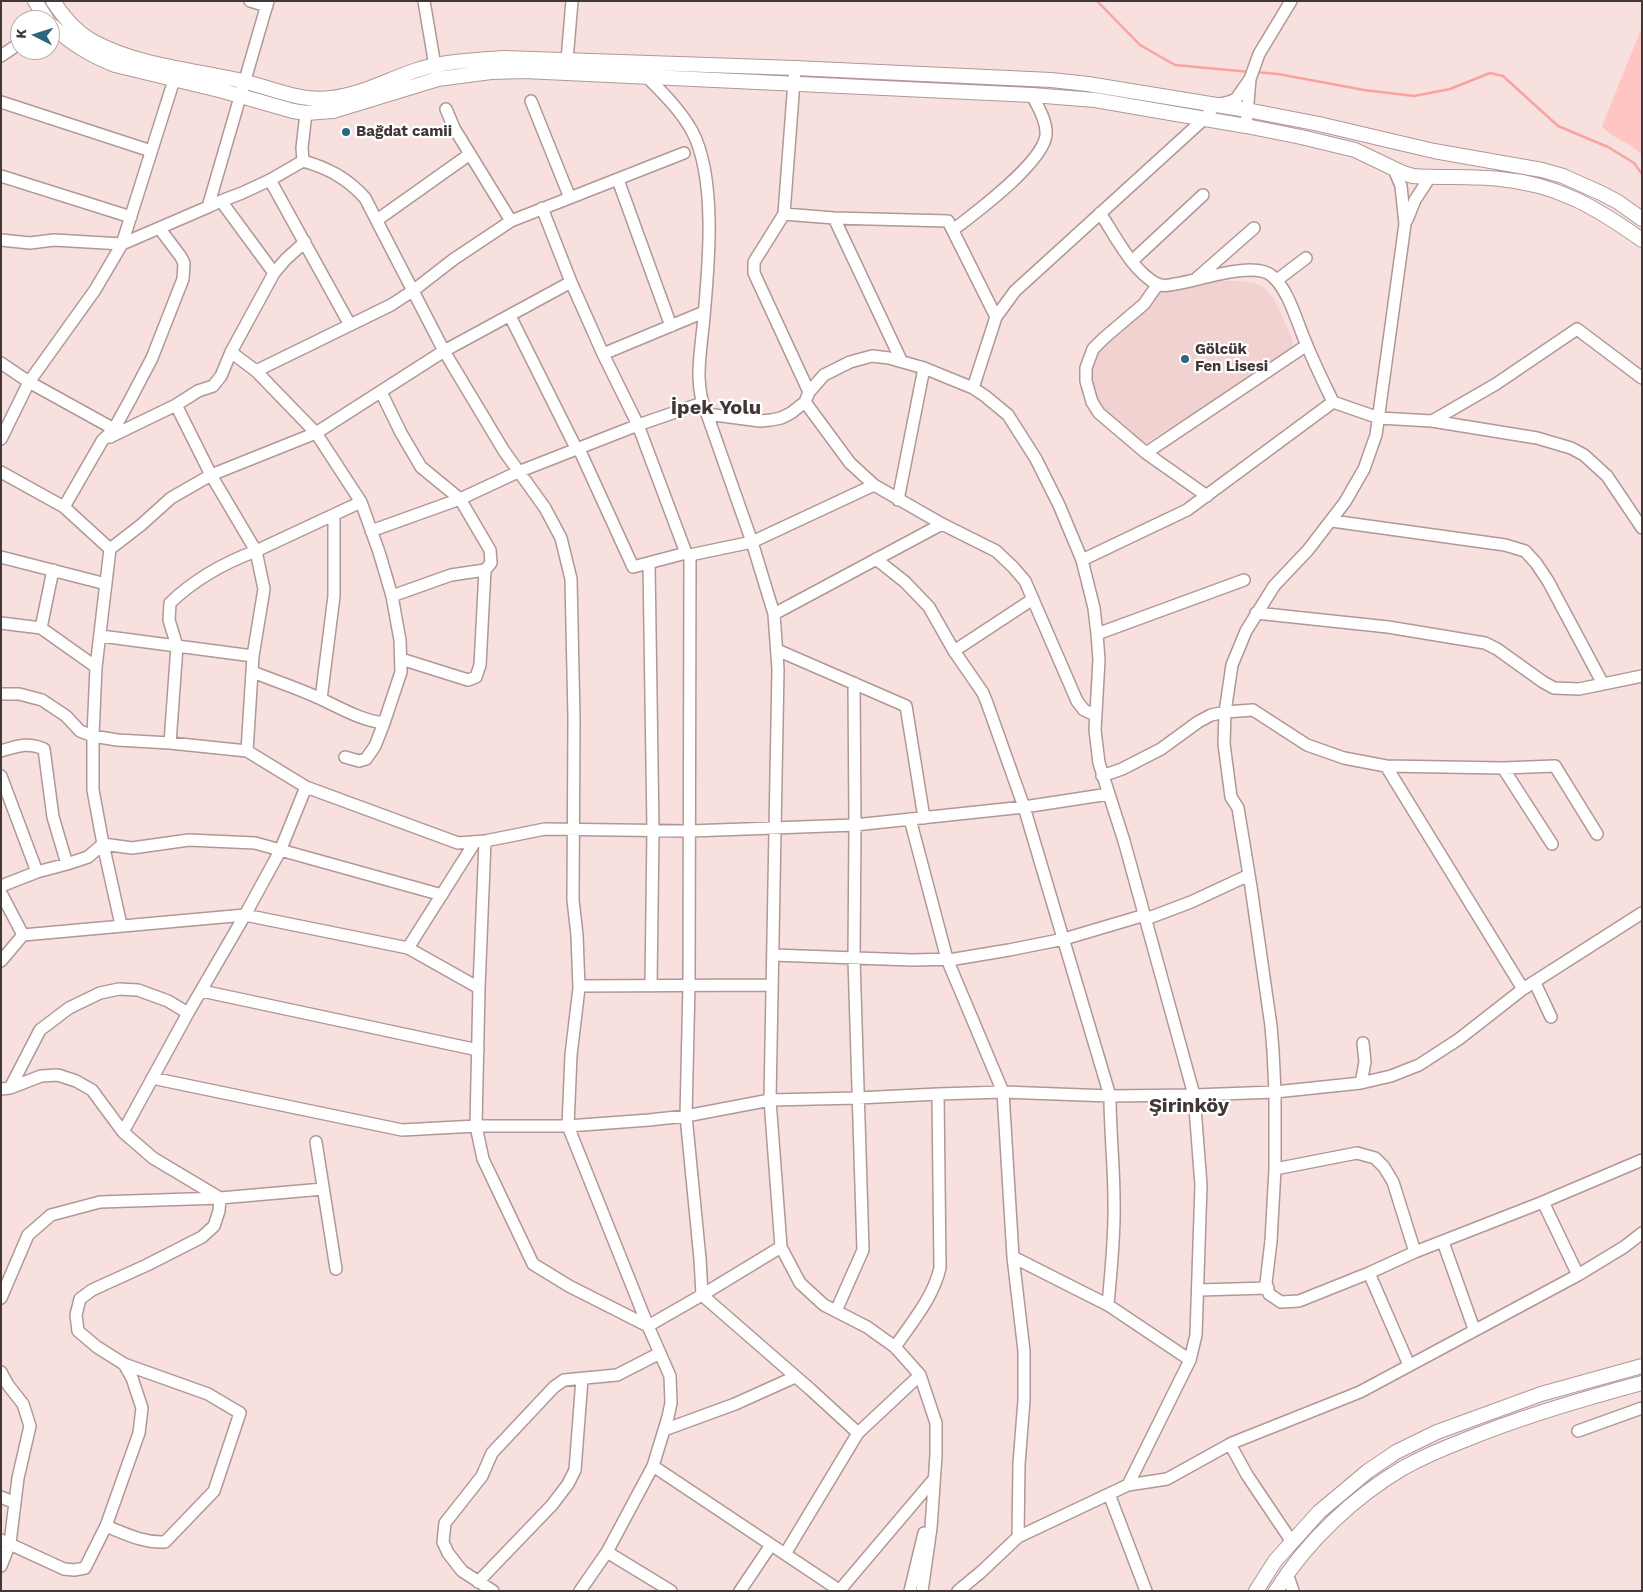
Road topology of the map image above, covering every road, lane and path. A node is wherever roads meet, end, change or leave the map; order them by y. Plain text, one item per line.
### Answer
1 (53, 1) edge
2 (250, 1) edge
3 (424, 1) edge
4 (572, 1) edge
5 (1291, 1) edge
6 (268, 4) edge
7 (60, 33) edge
8 (567, 60) junction
9 (435, 66) junction
10 (795, 68) junction
11 (648, 78) junction
12 (1250, 79) junction
13 (174, 80) junction
14 (245, 82) junction
15 (793, 85) junction
16 (1032, 95) junction
17 (240, 96) junction
18 (531, 100) dead end
19 (1, 102) edge
20 (1215, 105) junction
21 (446, 110) dead end
22 (1247, 110) junction
23 (306, 112) junction
24 (1204, 119) junction
25 (1246, 126) junction
26 (1402, 144) junction
27 (151, 151) junction
28 (1434, 151) junction
29 (684, 152) dead end
30 (470, 154) junction
31 (303, 161) junction
32 (1394, 169) junction
33 (1, 176) edge
34 (1430, 177) junction
35 (270, 180) junction
36 (618, 180) junction
37 (1203, 195) dead end
38 (570, 198) junction
39 (221, 201) junction
40 (208, 208) junction
41 (542, 208) junction
42 (1100, 213) junction
43 (784, 214) junction
44 (131, 217) junction
45 (834, 218) junction
46 (377, 220) junction
47 (1642, 220) edge
48 (511, 221) junction
49 (1405, 224) junction
50 (1254, 228) dead end
51 (160, 229) junction
52 (953, 230) junction
53 (1642, 240) edge
54 (306, 242) junction
55 (3, 244) edge
56 (122, 244) junction
57 (1306, 258) dead end
58 (1132, 261) junction
59 (274, 274) junction
60 (1194, 280) junction
61 (1276, 280) junction
62 (571, 282) junction
63 (1158, 284) junction
64 (414, 290) junction
65 (704, 312) junction
66 (510, 316) junction
67 (996, 317) junction
68 (350, 325) junction
69 (671, 326) junction
70 (1306, 345) junction
71 (444, 351) junction
72 (231, 352) junction
73 (603, 354) junction
74 (901, 360) junction
75 (1, 363) edge
76 (924, 368) junction
77 (256, 371) junction
78 (1642, 378) edge
79 (29, 382) junction
80 (972, 388) junction
81 (381, 392) junction
82 (807, 397) junction
83 (1333, 402) junction
84 (176, 404) junction
85 (704, 409) junction
86 (1379, 418) junction
87 (1432, 421) junction
88 (638, 425) junction
89 (114, 429) junction
90 (316, 433) junction
91 (1, 439) edge
92 (102, 441) junction
93 (578, 450) junction
94 (1146, 453) junction
95 (1, 472) edge
96 (518, 472) junction
97 (211, 475) junction
98 (874, 485) junction
99 (1206, 496) junction
100 (460, 499) junction
101 (898, 500) junction
102 (361, 502) junction
103 (64, 507) junction
104 (334, 515) junction
105 (1332, 521) junction
106 (942, 524) junction
107 (1642, 528) edge
108 (371, 531) junction
109 (752, 542) junction
110 (110, 549) junction
111 (256, 551) junction
112 (688, 554) junction
113 (1, 557) edge
114 (876, 559) junction
115 (1082, 560) junction
116 (649, 563) junction
117 (53, 570) junction
118 (485, 570) junction
119 (1244, 580) dead end
120 (106, 584) junction
121 (392, 596) junction
122 (1033, 599) junction
123 (1256, 613) junction
124 (774, 614) junction
125 (1, 623) edge
126 (40, 628) junction
127 (1097, 634) junction
128 (101, 636) junction
129 (178, 646) junction
130 (777, 650) junction
131 (954, 651) junction
132 (253, 656) junction
133 (401, 659) junction
134 (96, 667) junction
135 (253, 672) junction
136 (1642, 676) edge
137 (854, 683) junction
138 (1603, 684) junction
139 (1, 694) edge
140 (321, 699) junction
141 (1225, 712) junction
142 (1096, 715) junction
143 (384, 723) junction
144 (92, 736) junction
145 (170, 743) junction
146 (1, 751) edge
147 (248, 751) junction
148 (345, 757) dead end
149 (1386, 766) junction
150 (1503, 768) junction
151 (1, 776) edge
152 (1102, 776) junction
153 (306, 786) junction
154 (1109, 794) junction
155 (1024, 807) junction
156 (924, 818) junction
157 (910, 819) junction
158 (855, 825) junction
159 (775, 828) junction
160 (574, 829) junction
161 (653, 830) junction
162 (690, 831) junction
163 (1597, 834) dead end
164 (480, 842) junction
165 (103, 844) junction
166 (1552, 844) dead end
167 (280, 851) junction
168 (68, 864) junction
169 (37, 872) junction
170 (1249, 875) junction
171 (1, 886) edge
172 (1, 892) edge
173 (442, 895) junction
174 (1642, 914) edge
175 (246, 915) junction
176 (1146, 917) junction
177 (121, 925) junction
178 (24, 936) junction
179 (1064, 939) junction
180 (408, 948) junction
181 (773, 956) junction
182 (854, 959) junction
183 (947, 959) junction
184 (1, 961) edge
185 (1535, 983) junction
186 (689, 985) junction
187 (772, 985) junction
188 (579, 986) junction
189 (651, 986) junction
190 (479, 988) junction
191 (1523, 989) junction
192 (202, 991) junction
193 (188, 1013) junction
194 (1551, 1017) dead end
195 (1363, 1043) dead end
196 (478, 1050) junction
197 (152, 1078) junction
198 (1361, 1083) junction
199 (5, 1089) edge
200 (1002, 1092) junction
201 (1275, 1092) junction
202 (938, 1094) junction
203 (1194, 1095) junction
204 (1110, 1096) junction
205 (858, 1098) junction
206 (770, 1100) junction
207 (686, 1116) junction
208 (476, 1126) junction
209 (568, 1126) junction
210 (123, 1132) junction
211 (316, 1142) dead end
212 (1642, 1160) edge
213 (1276, 1169) junction
214 (323, 1189) junction
215 (220, 1198) junction
216 (1543, 1202) junction
217 (1642, 1233) edge
218 (1443, 1242) junction
219 (780, 1247) junction
220 (1416, 1252) junction
221 (1013, 1257) junction
222 (336, 1269) dead end
223 (1369, 1273) junction
224 (1578, 1274) junction
225 (1268, 1288) junction
226 (1198, 1290) junction
227 (702, 1295) junction
228 (1, 1298) edge
229 (1108, 1305) junction
230 (836, 1312) junction
231 (648, 1326) junction
232 (1474, 1329) junction
233 (894, 1347) junction
234 (660, 1353) junction
235 (1190, 1360) junction
236 (124, 1364) junction
237 (1409, 1365) junction
238 (1642, 1366) edge
239 (1, 1372) edge
240 (920, 1375) junction
241 (795, 1377) junction
242 (582, 1379) junction
243 (1642, 1383) edge
244 (1642, 1408) edge
245 (664, 1430) junction
246 (1578, 1431) dead end
247 (858, 1433) junction
248 (1230, 1444) junction
249 (653, 1466) junction
250 (934, 1479) junction
251 (1128, 1485) junction
252 (933, 1492) junction
253 (1109, 1494) junction
254 (1, 1497) edge
255 (15, 1503) junction
256 (106, 1526) junction
257 (1018, 1538) junction
258 (6, 1542) edge
259 (1292, 1542) junction
260 (771, 1546) junction
261 (607, 1552) junction
262 (785, 1554) junction
263 (1, 1566) edge
264 (1287, 1573) junction
265 (478, 1582) junction
266 (839, 1590) edge
267 (493, 1591) edge
268 (580, 1591) edge
269 (671, 1591) edge
270 (740, 1591) edge
271 (910, 1591) edge
272 (922, 1591) edge
273 (958, 1591) edge
274 (1146, 1591) edge
275 (1256, 1591) edge
276 (1276, 1591) edge
277 (1292, 1591) edge

1 - 14 main road
2 - 6 street
3 - 9 street
4 - 8 street
5 - 12 street
6 - 14 street
7 - 13 main road
8 - 9 main road
8 - 10 main road
9 - 14 main road
10 - 15 street
10 - 20 main road
11 - 15 main road
11 - 23 main road
11 - 65 street
12 - 20 street
12 - 22 street
13 - 17 main road
13 - 27 street
14 - 17 street
15 - 16 main road
15 - 43 street
16 - 24 main road
16 - 52 street
17 - 23 main road
17 - 40 street
18 - 38 street
19 - 27 street
20 - 22 main road
20 - 24 street
21 - 30 street
22 - 25 street
22 - 26 main road
23 - 31 street
24 - 25 main road
24 - 42 street
25 - 32 main road
26 - 28 main road
26 - 32 main road
27 - 44 street
28 - 34 main road
28 - 47 main road
29 - 36 street
30 - 46 street
30 - 48 street
31 - 35 street
31 - 46 street
32 - 34 main road
32 - 49 street
33 - 44 street
34 - 49 street
34 - 53 main road
35 - 39 street
35 - 54 street
36 - 38 street
36 - 69 street
37 - 58 street
38 - 41 street
39 - 40 street
39 - 59 street
40 - 51 street
41 - 48 street
41 - 62 street
42 - 58 street
42 - 67 street
43 - 45 street
43 - 82 street
44 - 56 street
45 - 52 street
45 - 74 street
46 - 64 street
48 - 64 street
49 - 86 street
50 - 60 street
51 - 56 street
51 - 89 street
52 - 67 street
54 - 59 street
54 - 68 street
55 - 56 street
56 - 79 street
57 - 61 street
58 - 63 street
59 - 72 street
60 - 61 street
60 - 63 street
61 - 70 street
62 - 66 street
62 - 73 street
63 - 94 street
64 - 68 street
64 - 71 street
65 - 69 street
65 - 85 street
66 - 71 street
66 - 93 street
67 - 80 street
68 - 77 street
69 - 73 street
70 - 83 street
70 - 94 street
71 - 81 street
71 - 96 street
72 - 77 street
72 - 84 street
73 - 88 street
74 - 76 street
74 - 82 street
75 - 79 street
76 - 80 street
76 - 101 street
77 - 90 street
78 - 87 street
79 - 89 street
79 - 91 street
80 - 115 street
81 - 90 street
81 - 100 street
82 - 85 street
82 - 98 street
83 - 86 street
83 - 99 street
84 - 92 street
84 - 97 street
85 - 88 street
85 - 109 street
86 - 87 street
86 - 105 street
87 - 107 street
88 - 93 street
88 - 112 street
89 - 92 street
90 - 97 street
90 - 102 street
92 - 103 street
93 - 96 street
93 - 116 street
94 - 99 street
95 - 103 street
96 - 100 street
96 - 160 street
97 - 110 street
97 - 111 street
98 - 101 street
98 - 109 street
99 - 115 street
100 - 108 street
100 - 118 street
101 - 106 street
102 - 104 street
102 - 108 street
103 - 110 street
104 - 111 street
104 - 140 street
105 - 123 street
105 - 138 street
106 - 114 street
106 - 122 street
108 - 121 street
109 - 112 street
109 - 124 street
110 - 120 street
111 - 129 street
111 - 132 street
112 - 116 street
112 - 162 street
113 - 117 street
114 - 124 street
114 - 131 street
115 - 127 street
116 - 161 street
117 - 120 street
117 - 126 street
118 - 121 street
118 - 133 street
119 - 127 street
120 - 128 street
121 - 133 street
122 - 131 street
122 - 142 street
123 - 138 street
123 - 141 street
124 - 130 street
125 - 126 street
126 - 134 street
127 - 142 street
128 - 129 street
128 - 134 street
129 - 132 street
129 - 145 street
130 - 137 street
130 - 159 street
131 - 155 street
132 - 135 street
133 - 143 street
134 - 144 street
135 - 140 street
135 - 147 street
136 - 138 street
137 - 156 street
137 - 158 street
139 - 144 street
140 - 143 street
141 - 149 street
141 - 152 street
141 - 170 street
142 - 152 street
143 - 148 street
144 - 145 street
144 - 165 street
145 - 147 street
146 - 168 street
147 - 153 street
149 - 150 street
149 - 191 street
150 - 163 street
150 - 166 street
151 - 169 street
152 - 154 street
153 - 164 street
153 - 167 street
154 - 155 street
154 - 176 street
155 - 156 street
155 - 179 street
156 - 157 street
157 - 158 street
157 - 183 street
158 - 159 street
158 - 182 street
159 - 162 street
159 - 181 street
160 - 161 street
160 - 164 street
160 - 188 street
161 - 162 street
161 - 189 street
162 - 186 street
164 - 173 street
164 - 190 street
165 - 167 street
165 - 168 street
165 - 177 street
167 - 173 street
167 - 175 street
168 - 169 street
169 - 171 street
170 - 176 street
170 - 201 street
172 - 178 street
173 - 180 street
174 - 185 street
175 - 177 street
175 - 180 street
175 - 192 street
176 - 179 street
176 - 203 street
177 - 178 street
178 - 184 street
179 - 183 street
179 - 204 street
180 - 190 street
181 - 182 street
181 - 187 street
182 - 183 street
182 - 205 street
183 - 200 street
185 - 191 street
185 - 194 street
186 - 187 street
186 - 189 street
186 - 207 street
187 - 206 street
188 - 189 street
188 - 209 street
190 - 196 street
191 - 198 street
192 - 193 street
192 - 196 street
193 - 197 street
193 - 199 street
195 - 198 street
196 - 208 street
197 - 208 street
197 - 210 street
198 - 201 street
199 - 210 street
200 - 202 street
200 - 204 street
200 - 221 street
201 - 203 street
201 - 213 street
202 - 205 street
202 - 233 street
203 - 204 street
203 - 226 street
204 - 229 street
205 - 206 street
205 - 230 street
206 - 207 street
206 - 219 street
207 - 209 street
207 - 227 street
208 - 209 street
208 - 231 street
209 - 231 street
210 - 215 street
211 - 214 street
212 - 216 street
213 - 220 street
213 - 225 street
214 - 215 street
214 - 222 street
215 - 228 street
215 - 236 street
216 - 218 street
216 - 224 street
217 - 224 street
218 - 220 street
218 - 232 street
219 - 227 street
219 - 230 street
220 - 223 street
221 - 229 street
221 - 257 street
223 - 225 street
223 - 237 street
224 - 232 street
225 - 226 street
226 - 235 street
227 - 231 street
227 - 241 street
229 - 235 street
230 - 233 street
231 - 234 street
232 - 237 street
233 - 240 street
234 - 242 street
234 - 245 street
235 - 251 street
236 - 256 street
236 - 256 street
237 - 248 street
238 - 259 main road
239 - 255 street
240 - 247 street
240 - 250 street
241 - 245 street
241 - 247 street
242 - 265 street
242 - 265 street
243 - 264 main road
244 - 246 street
245 - 249 street
247 - 262 street
248 - 251 street
248 - 259 street
249 - 260 street
249 - 261 street
250 - 252 street
250 - 266 street
251 - 253 street
252 - 271 street
252 - 272 street
253 - 257 street
253 - 274 street
254 - 255 street
255 - 258 street
256 - 258 street
257 - 273 street
258 - 263 street
259 - 275 main road
260 - 262 street
260 - 270 street
261 - 268 street
261 - 269 street
262 - 266 street
264 - 276 main road
264 - 277 street
265 - 267 street

